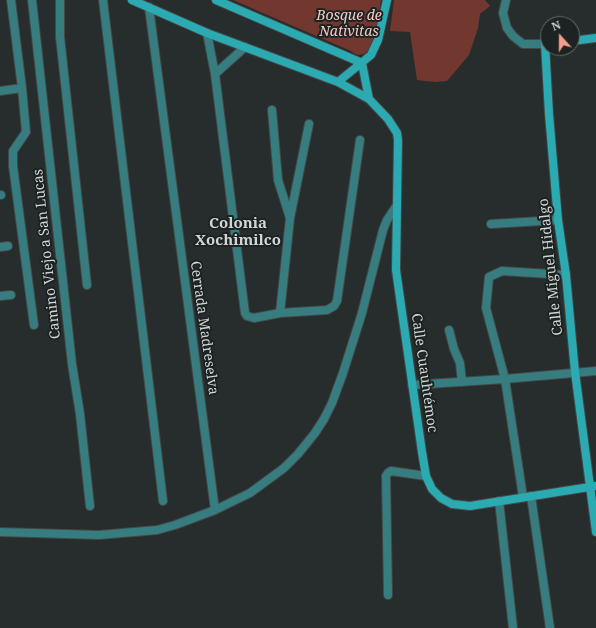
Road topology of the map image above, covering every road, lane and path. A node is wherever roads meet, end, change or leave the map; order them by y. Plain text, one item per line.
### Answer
1 (11, 0) edge
2 (32, 0) edge
3 (60, 0) edge
4 (103, 0) edge
5 (132, 0) edge
6 (216, 0) edge
7 (387, 0) edge
8 (506, 0) edge
9 (149, 7) junction
10 (207, 33) junction
11 (596, 38) edge
12 (580, 40) edge
13 (540, 44) edge
14 (245, 47) junction
15 (548, 56) edge
16 (362, 63) junction
17 (215, 74) junction
18 (338, 82) junction
19 (22, 88) junction
20 (0, 91) edge
21 (368, 99) junction
22 (272, 110) dead end
23 (309, 124) dead end
24 (360, 140) dead end
25 (397, 205) junction
26 (290, 218) junction
27 (558, 220) junction
28 (491, 224) dead end
29 (566, 275) junction
30 (87, 285) dead end
31 (11, 294) dead end
32 (0, 296) edge
33 (280, 313) junction
34 (34, 325) dead end
35 (449, 330) dead end
36 (596, 371) edge
37 (575, 372) junction
38 (505, 379) junction
39 (462, 382) junction
40 (412, 385) junction
41 (426, 476) junction
42 (593, 486) edge
43 (527, 497) junction
44 (163, 501) dead end
45 (499, 501) junction
46 (90, 506) dead end
47 (215, 510) junction
48 (0, 532) edge
49 (596, 532) edge
50 (388, 596) dead end
51 (513, 628) edge
52 (550, 628) edge

1 - 19 street
2 - 46 street, Camino Viejo a San Lucas
3 - 30 street
4 - 44 street
5 - 9 main road, Calle Cuauhtémoc
6 - 16 main road
7 - 16 main road
8 - 13 street
9 - 10 main road, Calle Cuauhtémoc
9 - 47 street, Cerrada Madreselva
10 - 14 main road, Calle Cuauhtémoc
10 - 17 street
11 - 12 main road
14 - 17 street
14 - 18 main road, Calle Cuauhtémoc
15 - 27 main road, Calle Miguel Hidalgo
16 - 18 main road
16 - 21 main road
17 - 33 street
18 - 21 main road, Calle Cuauhtémoc
19 - 20 street
19 - 34 street
21 - 25 main road, Calle Cuauhtémoc
22 - 26 street
23 - 26 street
24 - 33 street
25 - 40 main road, Calle Cuauhtémoc
25 - 47 street
26 - 33 street
27 - 28 street
27 - 29 main road, Calle Miguel Hidalgo
29 - 37 main road, Calle Miguel Hidalgo
29 - 38 street
31 - 32 street
35 - 39 street
36 - 37 street
37 - 38 street
37 - 42 main road, Calle Miguel Hidalgo
38 - 39 street
38 - 43 street
39 - 40 street
40 - 41 main road, Calle Cuauhtémoc
41 - 45 main road, Calle Cuauhtémoc
41 - 50 street
42 - 43 main road, Calle Cuauhtémoc
42 - 49 main road, Calle Miguel Hidalgo
43 - 45 main road, Calle Cuauhtémoc
43 - 52 street
45 - 51 street
47 - 48 street

